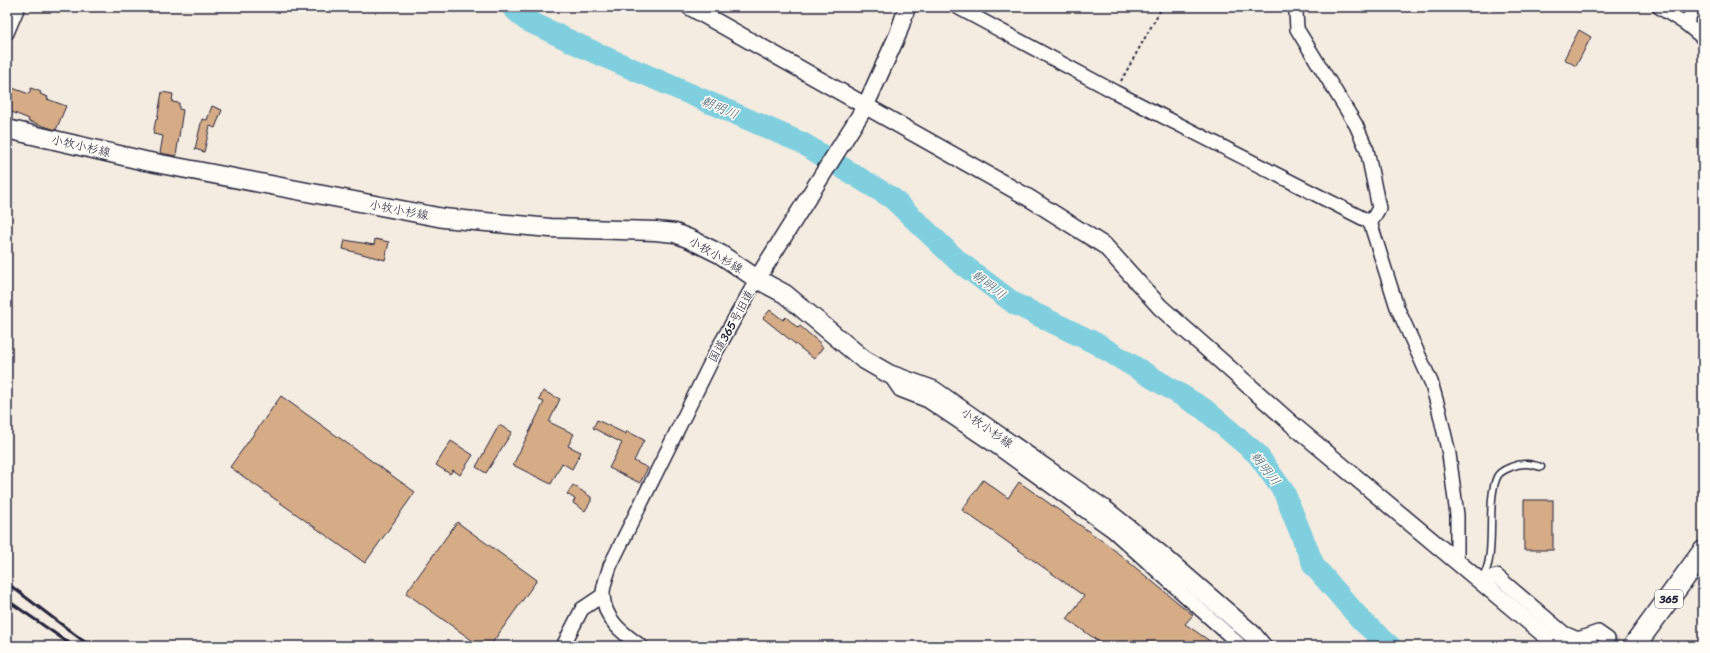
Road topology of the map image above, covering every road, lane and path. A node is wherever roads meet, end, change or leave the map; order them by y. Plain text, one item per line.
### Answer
1 (18, 7) edge
2 (690, 7) edge
3 (907, 7) edge
4 (957, 7) edge
5 (1162, 7) edge
6 (1297, 7) edge
7 (1659, 7) edge
8 (1694, 7) edge
9 (1686, 24) junction
10 (7, 33) edge
11 (1703, 38) edge
12 (1115, 92) junction
13 (862, 111) junction
14 (7, 129) edge
15 (1370, 224) junction
16 (759, 275) junction
17 (889, 374) junction
18 (1541, 467) dead end
19 (1703, 552) edge
20 (1457, 561) junction
21 (1480, 580) junction
22 (603, 595) junction
23 (1608, 640) tunnel mouth
24 (563, 646) edge
25 (641, 646) edge
26 (1241, 646) edge
27 (1262, 646) edge
28 (1558, 646) edge
29 (1634, 646) edge

1 - 10 street
2 - 13 street
3 - 13 street, 国道365号旧道
4 - 12 street
5 - 12 path
6 - 15 street
7 - 9 street
8 - 9 street
9 - 11 street
12 - 15 street
13 - 16 street, 国道365号旧道
13 - 20 street
14 - 16 main road, 小牧小杉線
15 - 20 street
16 - 17 main road, 小牧小杉線
16 - 22 street, 国道365号旧道
17 - 26 street
17 - 27 main road, 小牧小杉線
18 - 21 lane
19 - 29 highway, 365
20 - 21 street
21 - 23 street
21 - 28 street
22 - 24 street
22 - 25 street, 国道365号旧道

